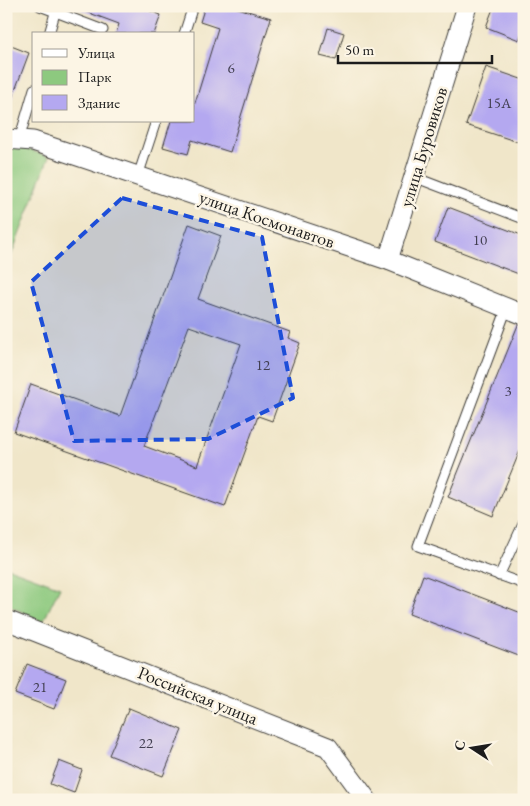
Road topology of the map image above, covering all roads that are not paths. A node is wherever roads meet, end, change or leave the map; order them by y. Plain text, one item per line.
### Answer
1 (40, 6) edge
2 (193, 6) edge
3 (467, 6) edge
4 (55, 13) junction
5 (103, 30) dead end
6 (50, 32) edge
7 (185, 32) edge
8 (32, 94) edge
9 (156, 122) edge
10 (13, 139) edge
11 (138, 176) junction
12 (414, 177) junction
13 (524, 219) edge
14 (388, 260) junction
15 (515, 311) edge
16 (524, 522) edge
17 (499, 576) junction
18 (524, 584) edge
19 (6, 620) edge
20 (367, 800) edge

1 - 4 lane
2 - 7 lane
3 - 12 street, улица Буровиков
4 - 5 lane
4 - 6 lane
8 - 10 lane
9 - 11 lane
10 - 11 street, улица Космонавтов
11 - 14 street, улица Космонавтов
12 - 13 lane
12 - 14 street, улица Буровиков
14 - 15 street, улица Космонавтов
15 - 17 lane
16 - 17 lane
17 - 18 lane
19 - 20 street, Российская улица

